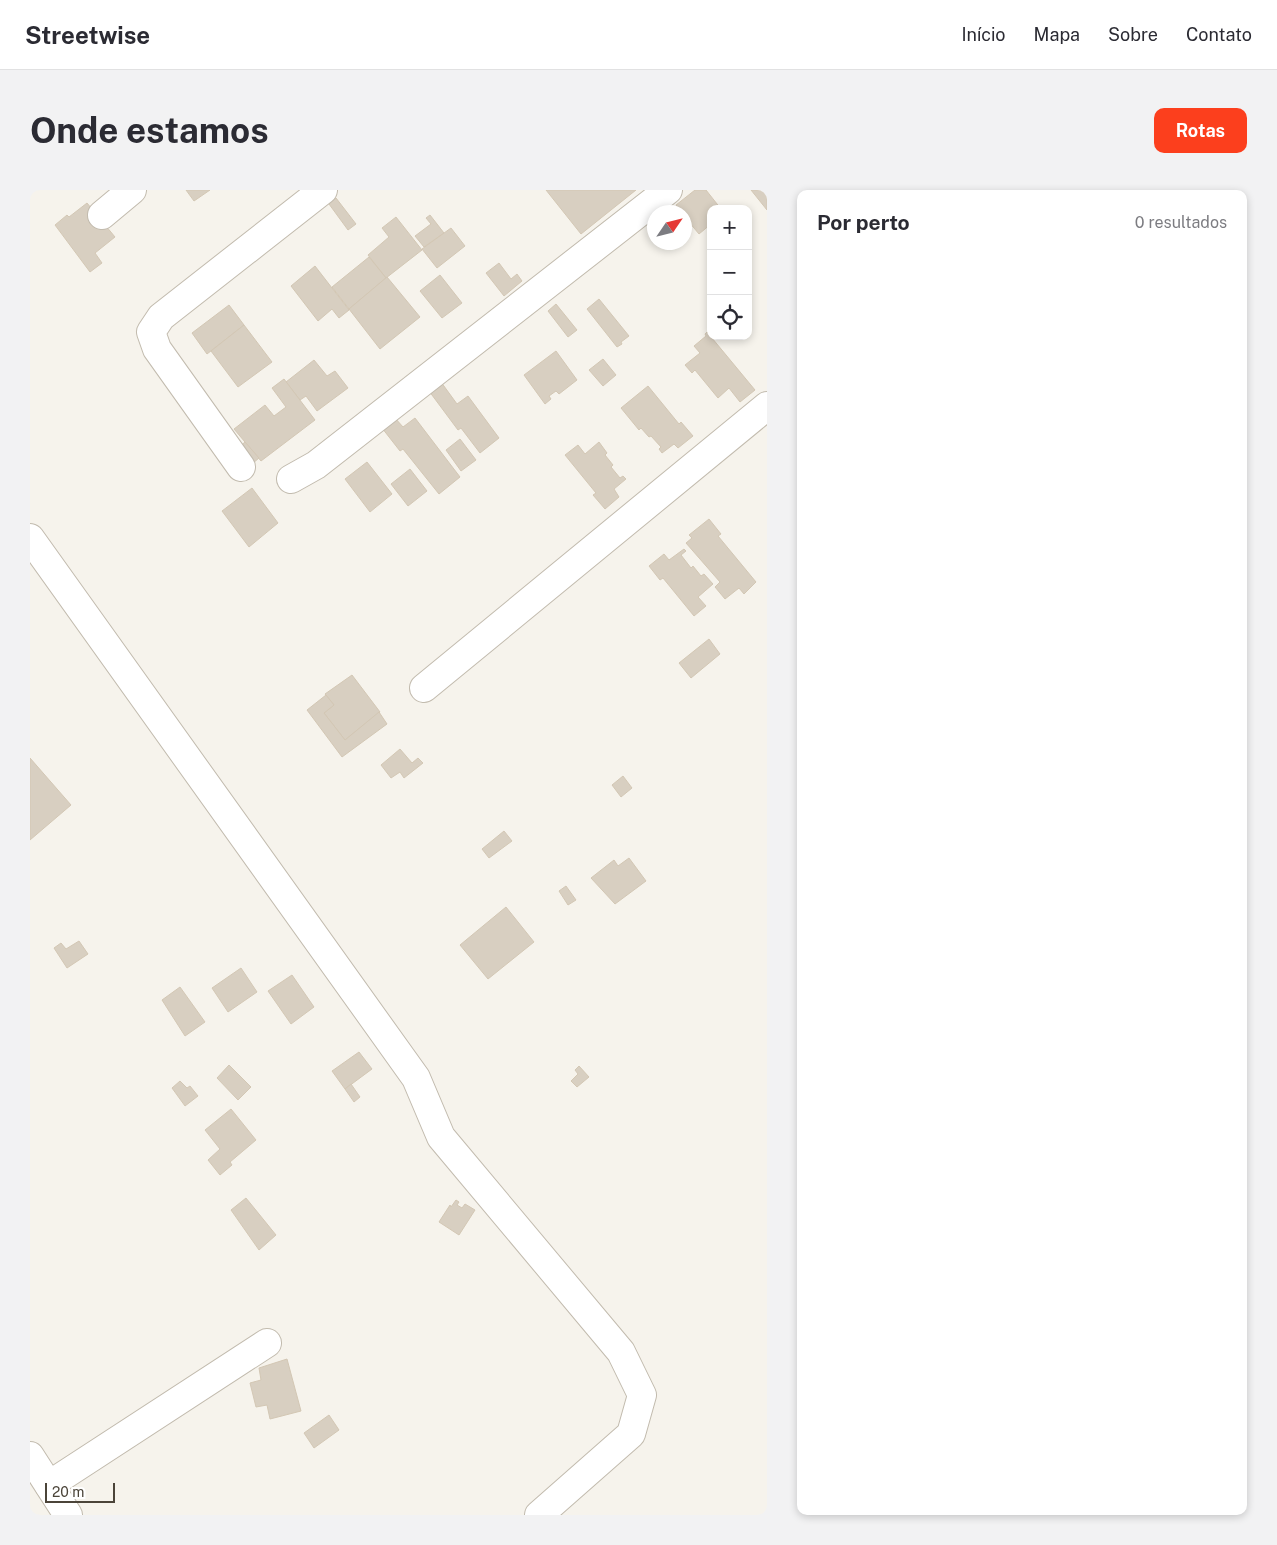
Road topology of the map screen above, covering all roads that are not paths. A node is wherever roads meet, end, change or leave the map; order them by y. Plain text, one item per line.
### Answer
1 (132, 190) edge
2 (323, 190) edge
3 (668, 190) edge
4 (102, 215) dead end
5 (767, 406) edge
6 (241, 468) dead end
7 (290, 479) dead end
8 (30, 538) edge
9 (424, 688) dead end
10 (267, 1343) dead end
11 (30, 1456) edge
12 (49, 1485) junction
13 (68, 1515) edge
14 (539, 1515) edge

1 - 4 street
2 - 6 street
3 - 7 street
5 - 9 street
8 - 14 street
10 - 12 street
11 - 12 street
12 - 13 street

